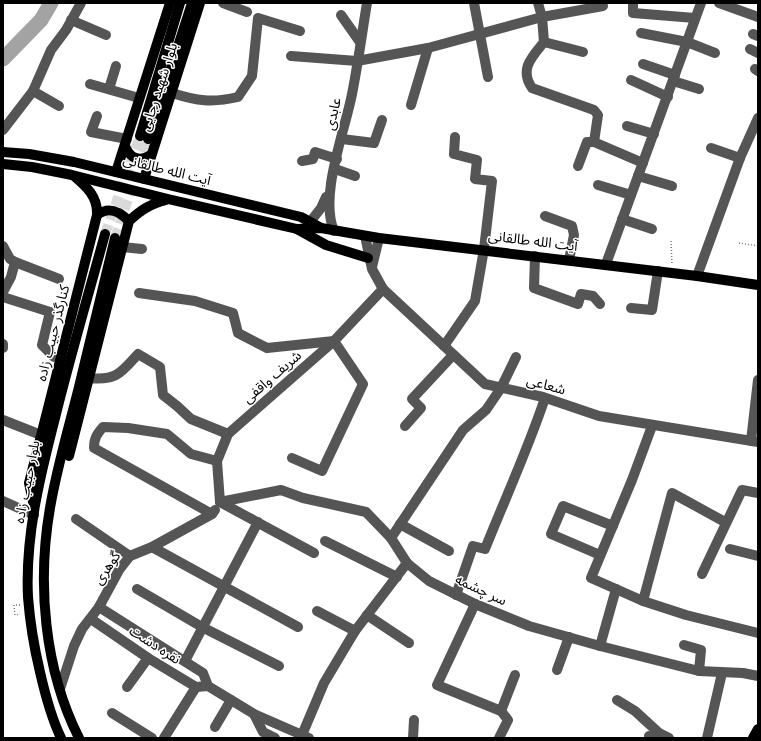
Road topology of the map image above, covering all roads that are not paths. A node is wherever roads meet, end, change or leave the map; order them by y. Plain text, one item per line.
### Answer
1 (81, 3) edge
2 (170, 3) edge
3 (180, 3) edge
4 (192, 3) edge
5 (200, 3) edge
6 (223, 3) edge
7 (367, 3) edge
8 (474, 3) edge
9 (538, 3) edge
10 (700, 3) edge
11 (719, 3) edge
12 (603, 6) dead end
13 (633, 8) edge
14 (247, 12) dead end
15 (341, 15) dead end
16 (542, 17) junction
17 (758, 17) edge
18 (695, 18) junction
19 (71, 20) junction
20 (300, 30) dead end
21 (481, 33) junction
22 (641, 33) dead end
23 (106, 36) dead end
24 (360, 42) junction
25 (544, 42) junction
26 (687, 42) junction
27 (428, 48) junction
28 (583, 52) dead end
29 (715, 53) dead end
30 (291, 56) dead end
31 (357, 61) junction
32 (643, 64) dead end
33 (116, 66) dead end
34 (488, 77) dead end
35 (674, 78) junction
36 (631, 80) dead end
37 (90, 84) dead end
38 (109, 89) junction
39 (699, 89) dead end
40 (33, 91) junction
41 (172, 93) junction
42 (668, 97) junction
43 (139, 98) junction
44 (59, 106) dead end
45 (411, 106) dead end
46 (97, 116) dead end
47 (758, 118) edge
48 (382, 120) dead end
49 (626, 126) dead end
50 (3, 130) edge
51 (654, 134) junction
52 (455, 138) dead end
53 (342, 139) junction
54 (594, 142) junction
55 (126, 143) junction
56 (711, 148) dead end
57 (3, 152) edge
58 (151, 155) junction
59 (740, 158) junction
60 (302, 161) dead end
61 (643, 163) junction
62 (3, 164) edge
63 (336, 164) junction
64 (578, 166) dead end
65 (116, 172) junction
66 (72, 175) junction
67 (355, 176) dead end
68 (638, 176) junction
69 (144, 178) junction
70 (598, 185) dead end
71 (330, 186) junction
72 (672, 186) dead end
73 (631, 195) junction
74 (168, 200) junction
75 (238, 201) junction
76 (97, 215) junction
77 (235, 215) junction
78 (545, 216) dead end
79 (622, 219) junction
80 (129, 221) junction
81 (310, 222) junction
82 (321, 228) junction
83 (297, 229) junction
84 (652, 229) dead end
85 (334, 231) junction
86 (105, 234) tunnel mouth
87 (365, 236) junction
88 (115, 238) tunnel mouth
89 (379, 238) junction
90 (3, 246) edge
91 (122, 247) junction
92 (142, 249) dead end
93 (484, 250) junction
94 (535, 256) junction
95 (368, 258) junction
96 (570, 260) junction
97 (15, 262) junction
98 (606, 264) junction
99 (372, 269) junction
100 (658, 271) junction
101 (697, 276) junction
102 (59, 279) dead end
103 (741, 281) junction
104 (758, 281) edge
105 (758, 285) edge
106 (383, 289) junction
107 (3, 292) edge
108 (139, 293) dead end
109 (3, 297) edge
110 (600, 304) dead end
111 (631, 308) dead end
112 (334, 341) junction
113 (3, 344) edge
114 (444, 346) junction
115 (3, 348) edge
116 (453, 355) junction
117 (54, 357) dead end
118 (516, 357) dead end
119 (89, 378) junction
120 (758, 380) edge
121 (501, 388) junction
122 (545, 398) junction
123 (3, 420) edge
124 (405, 426) dead end
125 (652, 426) junction
126 (228, 434) junction
127 (41, 435) junction
128 (755, 442) edge
129 (292, 458) dead end
130 (217, 461) junction
131 (758, 493) edge
132 (3, 500) edge
133 (220, 502) junction
134 (50, 509) junction
135 (34, 511) junction
136 (212, 514) junction
137 (76, 519) dead end
138 (258, 522) junction
139 (726, 522) junction
140 (400, 524) junction
141 (613, 526) junction
142 (391, 538) junction
143 (325, 541) dead end
144 (152, 547) junction
145 (730, 549) dead end
146 (450, 552) dead end
147 (314, 553) dead end
148 (130, 556) junction
149 (600, 556) junction
150 (758, 556) edge
151 (407, 563) junction
152 (702, 574) dead end
153 (397, 576) junction
154 (224, 586) junction
155 (137, 589) dead end
156 (616, 589) junction
157 (456, 595) junction
158 (643, 601) junction
159 (475, 604) junction
160 (99, 607) junction
161 (317, 610) dead end
162 (112, 615) junction
163 (368, 615) junction
164 (91, 619) junction
165 (202, 626) junction
166 (298, 627) dead end
167 (103, 628) junction
168 (355, 631) junction
169 (758, 633) edge
170 (569, 637) junction
171 (409, 643) dead end
172 (684, 644) dead end
173 (600, 646) junction
174 (148, 658) junction
175 (185, 661) junction
176 (279, 666) dead end
177 (557, 670) dead end
178 (698, 671) junction
179 (722, 673) junction
180 (515, 675) dead end
181 (758, 676) edge
182 (208, 686) junction
183 (127, 687) dead end
184 (196, 687) junction
185 (60, 689) junction
186 (231, 700) junction
187 (617, 700) dead end
188 (501, 711) junction
189 (112, 713) dead end
190 (254, 714) junction
191 (414, 720) dead end
192 (215, 727) dead end
193 (758, 730) edge
194 (261, 735) edge
195 (305, 737) edge
196 (61, 738) edge
197 (79, 738) edge
198 (152, 738) edge
199 (164, 738) edge
200 (274, 738) edge
201 (413, 738) edge
202 (499, 738) edge
203 (669, 738) edge
204 (707, 738) edge
205 (753, 738) edge

1 - 19 street
2 - 43 main road, بلوار شهید رجایی
3 - 4 main road, بلوار شهید رجایی
5 - 41 main road, بلوار شهید رجایی
6 - 14 street
7 - 24 street, عابدی
8 - 21 street
9 - 16 street
10 - 18 street
11 - 17 street
12 - 16 street
13 - 18 street
15 - 24 street
16 - 21 street
16 - 25 street
18 - 26 street
19 - 23 street
19 - 40 street
20 - 41 street
21 - 27 street
21 - 34 street
22 - 26 street
24 - 31 street, عابدی
25 - 28 street
25 - 54 street
26 - 29 street
26 - 35 street
27 - 31 street
27 - 45 street
30 - 31 street
31 - 53 street, عابدی
32 - 35 street
33 - 38 street
35 - 39 street
35 - 42 street
36 - 42 street
37 - 38 street
38 - 43 street
40 - 44 street
40 - 50 street
41 - 58 main road, بلوار شهید رجایی
42 - 51 street
43 - 55 main road, بلوار شهید رجایی
46 - 55 street
47 - 59 street
48 - 53 street
49 - 51 street
51 - 61 street
52 - 93 street
53 - 63 street, عابدی
54 - 61 street
54 - 64 street
55 - 58 main road
55 - 65 main road, بلوار شهید رجایی
56 - 59 street
57 - 65 main road, آیت الله طالقانی
58 - 69 main road, بلوار شهید رجایی
59 - 101 street
60 - 63 street
61 - 68 street
62 - 66 main road, آیت الله طالقانی
63 - 67 street
63 - 71 street, عابدی
65 - 69 main road, آیت الله طالقانی
66 - 74 main road, آیت الله طالقانی
66 - 76 main road, کنارگذر حبیب زاده
68 - 72 street
68 - 73 street
69 - 75 main road, آیت الله طالقانی
70 - 73 street
71 - 81 street
71 - 85 street, عابدی
73 - 79 street
74 - 77 main road, آیت الله طالقانی
74 - 80 main road
75 - 77 main road
75 - 81 main road, آیت الله طالقانی
76 - 80 main road
76 - 127 main road, کنارگذر حبیب زاده
77 - 83 main road, آیت الله طالقانی
78 - 96 street
79 - 84 street
79 - 98 street
80 - 91 main road
81 - 82 main road, آیت الله طالقانی
82 - 83 main road, آیت الله طالقانی
82 - 85 main road, آیت الله طالقانی
83 - 95 main road
85 - 87 main road, آیت الله طالقانی
86 - 135 main road, بلوار حبیب زاده
87 - 89 main road, آیت الله طالقانی
87 - 95 street, شعاعی
88 - 134 main road, بلوار حبیب زاده
89 - 93 main road, آیت الله طالقانی
89 - 99 street
90 - 97 street
91 - 92 street
91 - 119 main road
93 - 94 main road, آیت الله طالقانی
93 - 114 street
94 - 96 main road, آیت الله طالقانی
94 - 110 street
95 - 99 street, شعاعی
96 - 98 main road, آیت الله طالقانی
97 - 102 street
97 - 107 street
98 - 100 main road, آیت الله طالقانی
99 - 106 street, شعاعی
100 - 101 main road, آیت الله طالقانی
100 - 111 street
101 - 103 main road, آیت الله طالقانی
103 - 104 main road, آیت الله طالقانی
103 - 105 main road, آیت الله طالقانی
106 - 112 street, شریف واقفی
106 - 114 street, شعاعی
108 - 112 street
109 - 117 street
112 - 126 street, شریف واقفی
112 - 129 street
113 - 115 street
114 - 116 street, شعاعی
116 - 121 street, شعاعی
116 - 124 street
118 - 121 street
119 - 126 street
119 - 134 main road
120 - 128 street
121 - 122 street, شعاعی
121 - 140 street
122 - 125 street, شعاعی
122 - 157 street
123 - 127 street
125 - 128 street, شعاعی
125 - 141 street
126 - 130 street, شریف واقفی
127 - 135 main road, کنارگذر حبیب زاده
130 - 133 street, شریف واقفی
130 - 136 street
131 - 139 street
132 - 135 street
133 - 136 street, گوهری
133 - 138 street
133 - 142 street, سر چشمه
134 - 185 main road, بلوار حبیب زاده
135 - 196 main road, بلوار حبیب زاده
136 - 144 street, گوهری
137 - 148 street
138 - 147 street
138 - 154 street
139 - 152 street
139 - 158 street
140 - 142 street
140 - 146 street
141 - 149 street
141 - 149 street
142 - 151 street, سر چشمه
143 - 153 street
144 - 148 street, گوهری
144 - 154 street
145 - 150 street
148 - 160 street, گوهری
149 - 156 street
151 - 153 street
151 - 157 street, سر چشمه
153 - 163 street
154 - 165 street
154 - 166 street
155 - 165 street
156 - 158 street
156 - 173 street
157 - 159 street, سر چشمه
158 - 169 street
159 - 170 street, سر چشمه
159 - 188 street
160 - 162 street, نقره دشت
160 - 164 street, گوهری
161 - 168 street
162 - 167 street
162 - 175 street, نقره دشت
163 - 168 street
163 - 171 street
164 - 167 street, نقره دشت
164 - 185 street, گوهری
165 - 175 street
165 - 176 street
167 - 174 street, نقره دشت
168 - 195 street
170 - 173 street, سر چشمه
170 - 177 street
172 - 178 street
173 - 178 street, سر چشمه
174 - 183 street
174 - 184 street, نقره دشت
175 - 182 street, نقره دشت
178 - 179 street, سر چشمه
179 - 181 street, سر چشمه
179 - 204 street
180 - 188 street
182 - 184 street
182 - 186 street, نقره دشت
184 - 199 street
185 - 197 main road, بلوار حبیب زاده
186 - 190 street, نقره دشت
186 - 192 street
187 - 203 street
188 - 202 street
189 - 198 street
190 - 194 street
190 - 195 street, نقره دشت
191 - 201 street
193 - 205 main road
194 - 200 street

